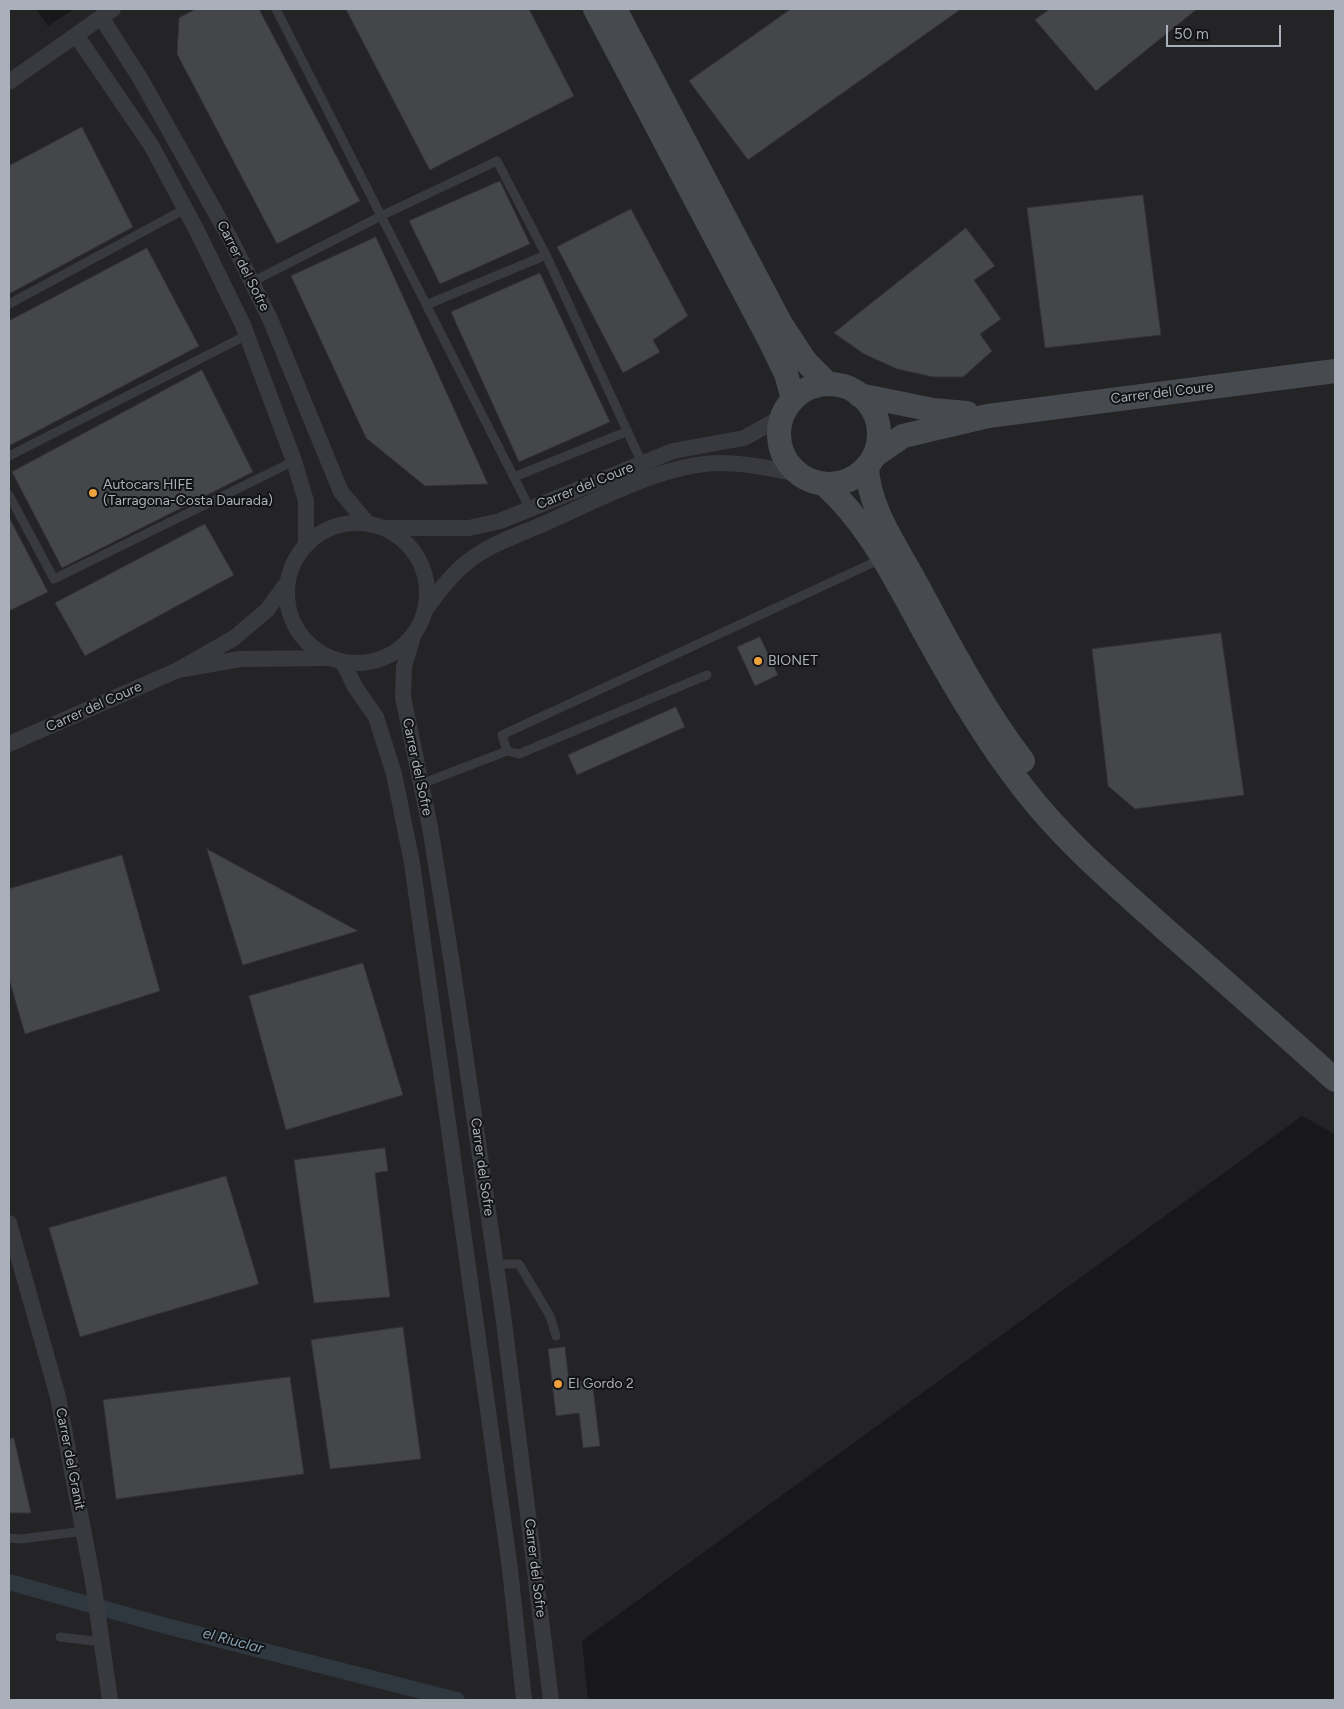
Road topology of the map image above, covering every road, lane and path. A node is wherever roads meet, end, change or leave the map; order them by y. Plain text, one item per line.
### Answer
1 (276, 9) edge
2 (595, 9) edge
3 (615, 9) edge
4 (107, 13) edge
5 (76, 35) junction
6 (9, 82) edge
7 (185, 209) junction
8 (381, 216) junction
9 (546, 255) junction
10 (252, 282) junction
11 (9, 304) edge
12 (426, 305) junction
13 (247, 335) junction
14 (1335, 371) edge
15 (828, 384) junction
16 (860, 394) junction
17 (788, 408) junction
18 (988, 416) junction
19 (628, 432) junction
20 (9, 456) edge
21 (294, 461) junction
22 (871, 461) junction
23 (642, 463) junction
24 (799, 474) junction
25 (514, 477) junction
26 (824, 484) junction
27 (9, 495) edge
28 (530, 509) junction
29 (375, 526) junction
30 (306, 545) junction
31 (883, 558) junction
32 (287, 583) junction
33 (425, 610) junction
34 (413, 636) junction
35 (338, 660) junction
36 (178, 670) junction
37 (708, 674) dead end
38 (9, 744) edge
39 (507, 751) junction
40 (421, 784) junction
41 (1335, 1058) edge
42 (1335, 1080) edge
43 (9, 1223) edge
44 (496, 1264) junction
45 (556, 1336) dead end
46 (84, 1531) junction
47 (9, 1538) edge
48 (60, 1637) dead end
49 (101, 1638) junction
50 (524, 1697) edge
51 (551, 1699) edge
52 (110, 1700) edge

1 - 8 lane
2 - 17 main road
3 - 15 main road
4 - 5 street
4 - 10 street, Carrer del Sofre
5 - 6 street
5 - 7 street, Carrer del Sofre
7 - 11 lane
7 - 13 street, Carrer del Sofre
8 - 9 lane
8 - 10 lane
8 - 12 lane
9 - 12 lane
9 - 19 lane
10 - 29 street, Carrer del Sofre
12 - 25 lane
13 - 20 lane
13 - 21 street, Carrer del Sofre
14 - 18 main road, Carrer del Coure
15 - 16 main road
15 - 17 main road
16 - 18 main road, Carrer del Coure
16 - 22 main road
17 - 23 street, Carrer del Coure
17 - 24 main road
18 - 22 main road, Carrer del Coure
19 - 23 lane
19 - 25 lane
21 - 27 lane
21 - 30 street, Carrer del Sofre
22 - 26 main road
22 - 41 main road
23 - 28 street, Carrer del Coure
24 - 26 main road
24 - 33 street, Carrer del Coure
25 - 28 lane
26 - 31 main road
28 - 29 street, Carrer del Coure
29 - 30 street
29 - 33 street
30 - 32 street
31 - 39 lane
31 - 42 main road
32 - 35 street
32 - 36 street, Carrer del Coure
33 - 34 street
34 - 35 street
34 - 40 street, Carrer del Sofre
35 - 36 street, Carrer del Coure
35 - 50 street, Carrer del Sofre
36 - 38 street, Carrer del Coure
37 - 39 lane
39 - 40 lane
40 - 44 street, Carrer del Sofre
43 - 46 street, Carrer del Granit
44 - 45 lane
44 - 51 street, Carrer del Sofre
46 - 47 lane
46 - 49 street, Carrer del Granit
48 - 49 lane
49 - 52 street, Carrer del Granit

